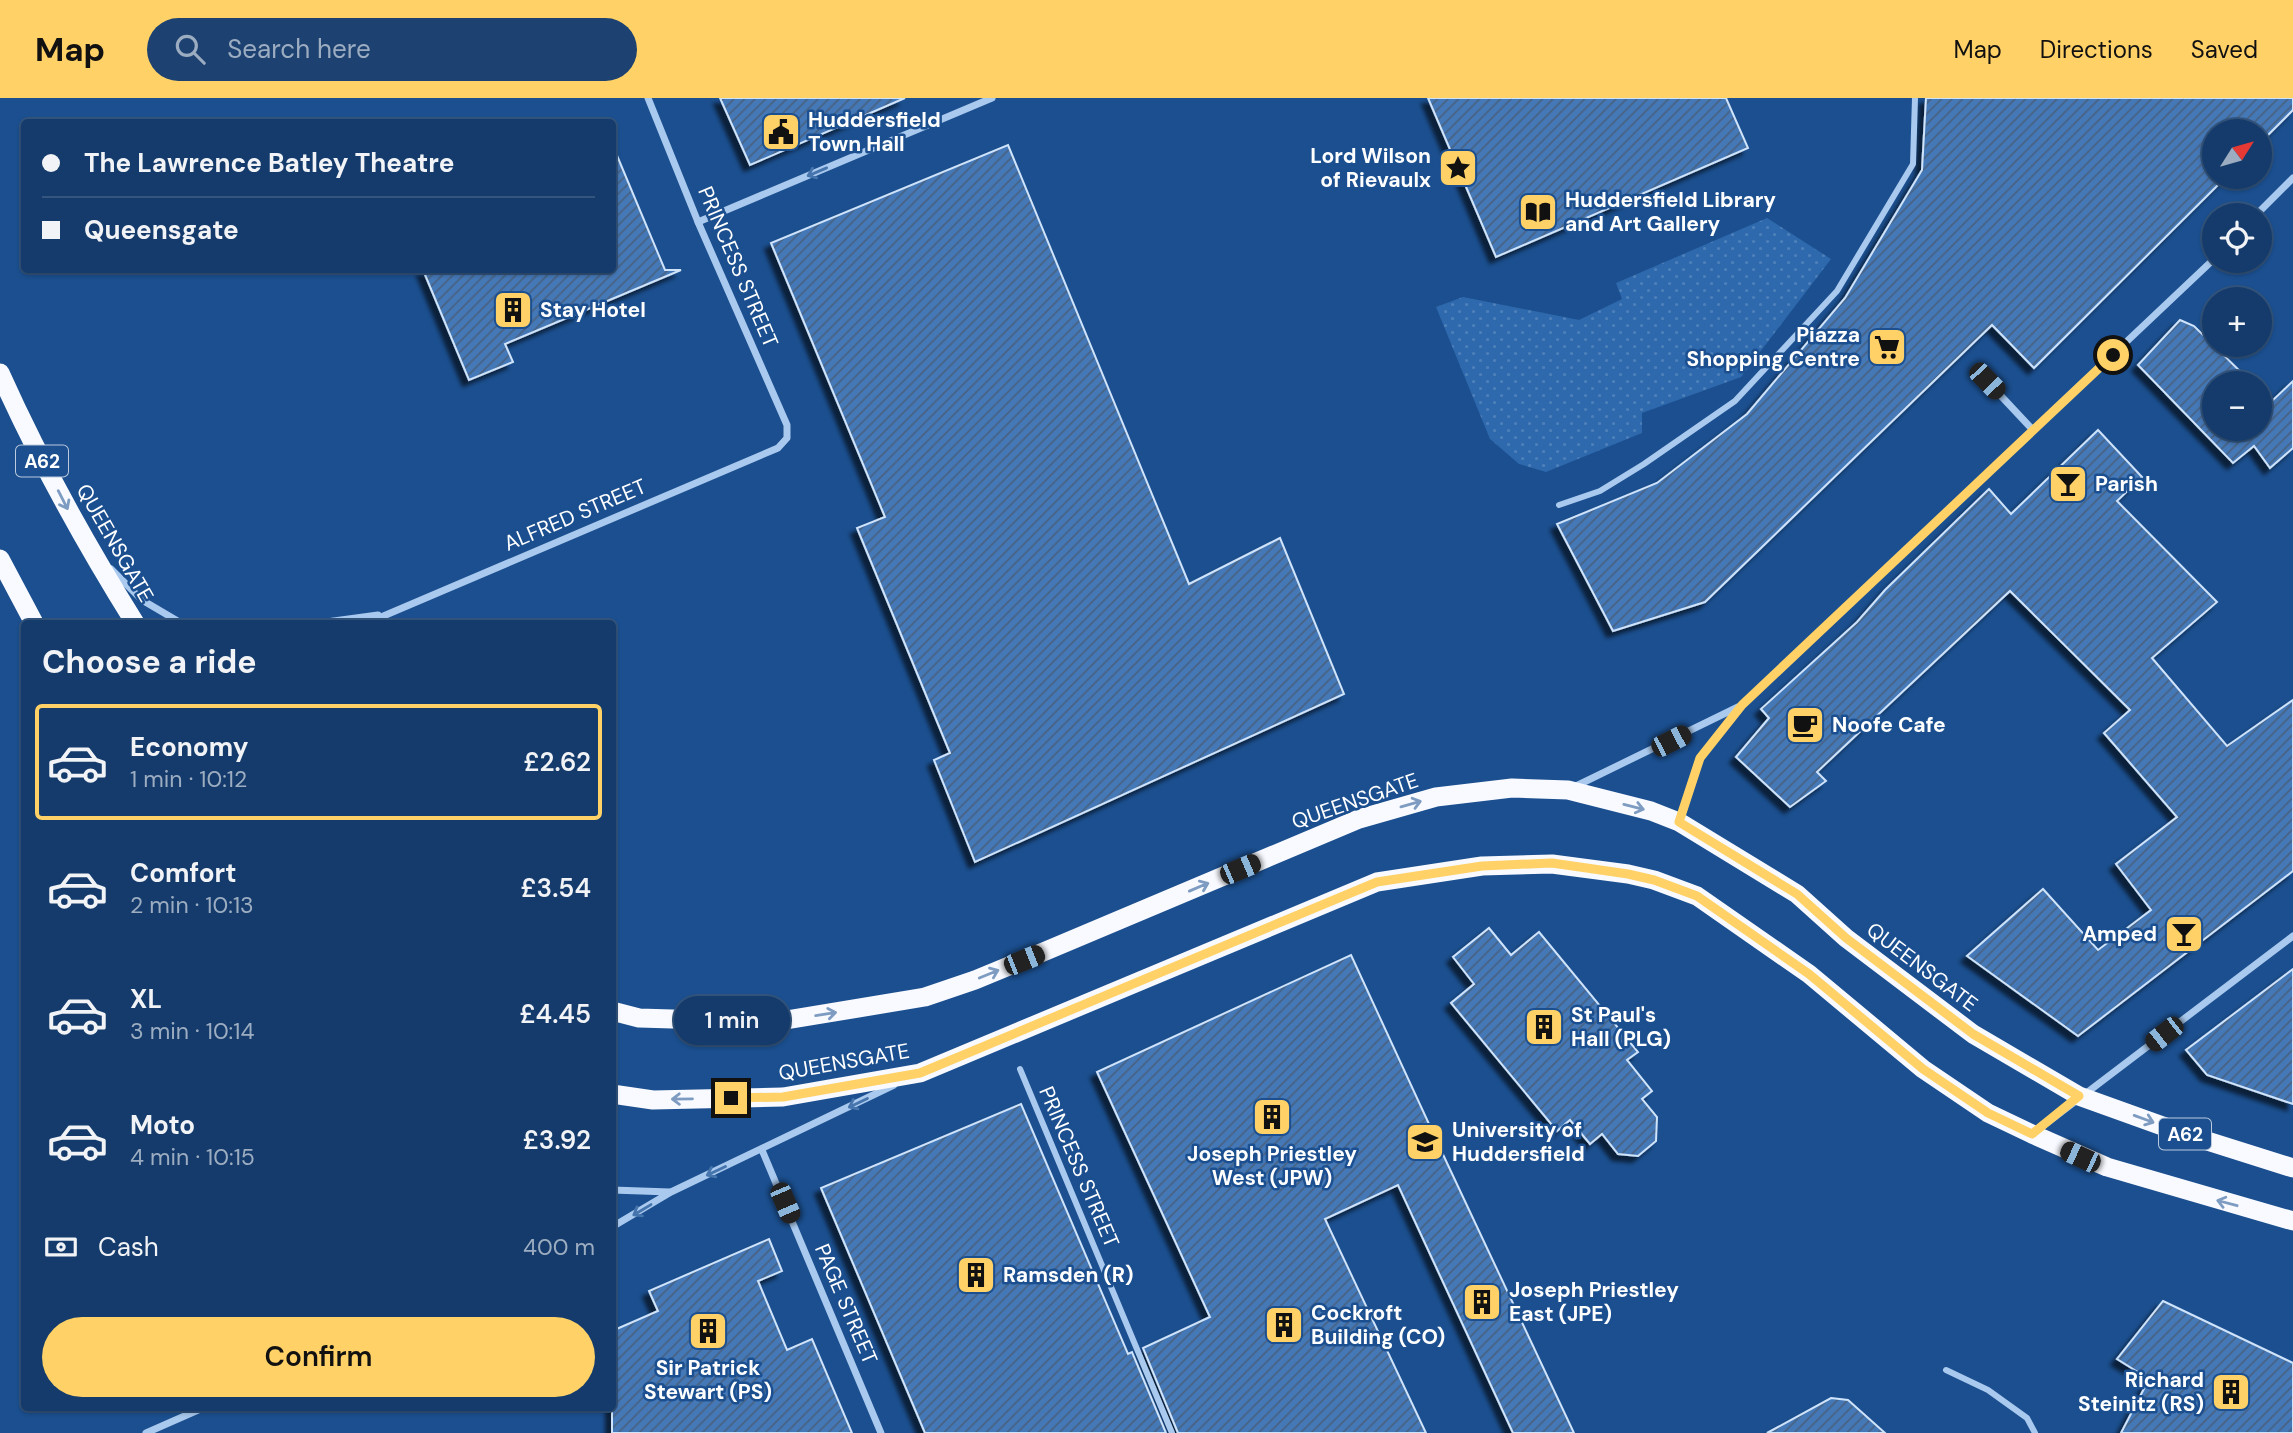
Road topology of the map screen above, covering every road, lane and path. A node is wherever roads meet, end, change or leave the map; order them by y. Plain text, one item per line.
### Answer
1 (648, 98) edge
2 (992, 98) edge
3 (1915, 98) edge
4 (2293, 178) edge
5 (2268, 203) edge
6 (698, 222) junction
7 (2202, 270) edge
8 (0, 373) edge
9 (1987, 381) dead end
10 (2033, 430) junction
11 (778, 448) joint
12 (1559, 505) dead end
13 (87, 547) junction
14 (0, 559) edge
15 (385, 614) junction
16 (32, 620) edge
17 (133, 620) edge
18 (176, 620) edge
19 (341, 620) edge
20 (373, 620) edge
21 (377, 620) edge
22 (1742, 705) junction
23 (1568, 790) junction
24 (1679, 822) junction
25 (2293, 936) edge
26 (616, 1012) edge
27 (1020, 1069) dead end
28 (920, 1073) junction
29 (616, 1095) edge
30 (2079, 1096) junction
31 (2032, 1134) junction
32 (762, 1150) junction
33 (2293, 1168) edge
34 (616, 1191) edge
35 (671, 1192) junction
36 (2293, 1220) edge
37 (616, 1225) edge
38 (1947, 1370) dead end
39 (196, 1411) edge
40 (146, 1433) edge
41 (881, 1433) edge
42 (1172, 1433) edge
43 (2035, 1433) edge

1 - 6 street, PRINCESS STREET
2 -> 6 street
3 - 12 street
4 - 5 street
6 - 11 street, PRINCESS STREET
7 - 10 street
8 -> 13 highway, QUEENSGATE / A62
9 - 10 street
10 - 22 street
11 - 15 street, ALFRED STREET
13 - 17 highway, QUEENSGATE / A62
13 - 18 street
14 - 16 highway
15 - 19 street, ALFRED STREET
15 - 20 street, ALFRED STREET
15 - 21 street, ALFRED STREET
22 - 23 street
22 - 24 street
23 -> 24 highway, QUEENSGATE / A62
26 -> 23 highway, QUEENSGATE / A62
24 - 30 highway, QUEENSGATE / A62
25 - 30 street
27 - 42 street, PRINCESS STREET
28 -> 29 highway, QUEENSGATE
28 - 31 highway, QUEENSGATE
28 -> 32 street
30 - 31 street
30 -> 33 highway, QUEENSGATE / A62
36 -> 31 highway, QUEENSGATE
32 -> 35 street
32 - 41 street, PAGE STREET
34 - 35 street
35 -> 37 street
38 - 43 street
39 - 40 street

